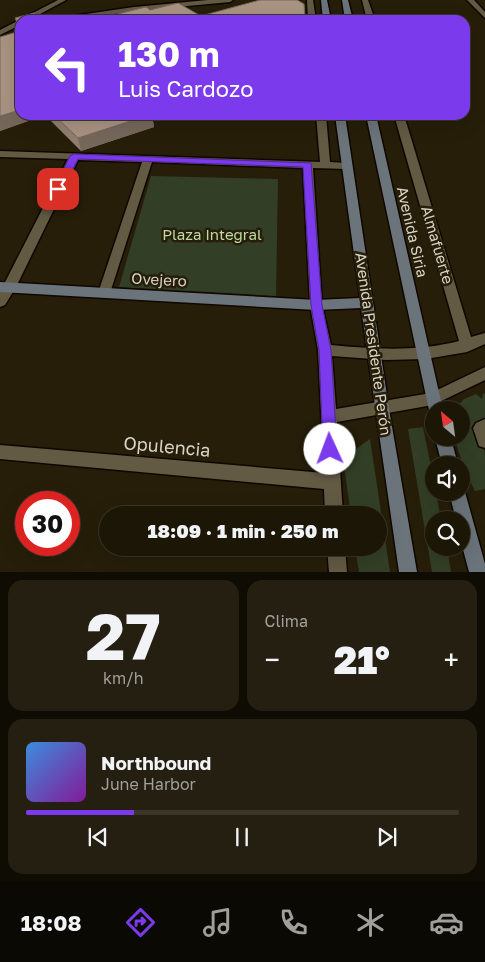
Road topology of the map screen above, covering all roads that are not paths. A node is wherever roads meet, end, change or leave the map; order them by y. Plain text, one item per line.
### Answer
1 (63, 0) edge
2 (230, 0) edge
3 (310, 0) edge
4 (324, 0) edge
5 (345, 0) edge
6 (366, 0) edge
7 (470, 0) edge
8 (134, 10) junction
9 (34, 15) edge
10 (93, 15) edge
11 (128, 15) edge
12 (312, 15) edge
13 (326, 15) edge
14 (348, 15) edge
15 (370, 15) edge
16 (485, 16) edge
17 (15, 25) edge
18 (0, 33) edge
19 (321, 120) edge
20 (341, 120) edge
21 (372, 120) edge
22 (400, 120) edge
23 (0, 154) edge
24 (74, 156) junction
25 (148, 159) junction
26 (308, 165) junction
27 (325, 165) junction
28 (347, 166) junction
29 (5, 287) edge
30 (104, 293) junction
31 (0, 302) edge
32 (367, 302) junction
33 (316, 305) junction
34 (485, 338) edge
35 (467, 346) junction
36 (325, 350) junction
37 (375, 354) junction
38 (424, 355) junction
39 (485, 373) edge
40 (434, 401) edge
41 (440, 401) edge
42 (425, 405) edge
43 (382, 409) junction
44 (329, 417) junction
45 (485, 426) edge
46 (485, 441) edge
47 (0, 452) edge
48 (331, 482) junction
49 (459, 501) edge
50 (333, 506) edge
51 (337, 556) edge
52 (338, 572) edge
53 (408, 572) edge
54 (478, 572) edge

1 - 9 street
2 - 8 street
3 - 12 street
4 - 13 main road
5 - 14 main road
6 - 15 street
7 - 16 street
8 - 10 street
8 - 11 street
17 - 18 street
19 - 27 street
20 - 28 main road, Avenida Presidente Perón
21 - 38 main road, Avenida Siria
22 - 35 street, Almafuerte
23 - 24 street
24 - 25 street
24 - 29 street
25 - 26 street
25 - 30 street
26 - 27 street
26 - 33 street
27 - 28 street
28 - 32 main road, Avenida Presidente Perón
29 - 30 main road, Ovejero
29 - 31 street
30 - 33 main road, Ovejero
32 - 33 main road, Ovejero
32 - 37 main road, Avenida Presidente Perón
33 - 36 street
34 - 35 street
35 - 38 street
36 - 37 street
36 - 44 street
37 - 38 street
37 - 43 main road, Avenida Presidente Perón
38 - 40 main road
39 - 41 street
42 - 43 street
43 - 44 street
43 - 53 main road, Avenida Presidente Perón
44 - 48 street
45 - 46 street
47 - 48 street, Opulencia
48 - 50 street
49 - 54 main road
51 - 52 street

